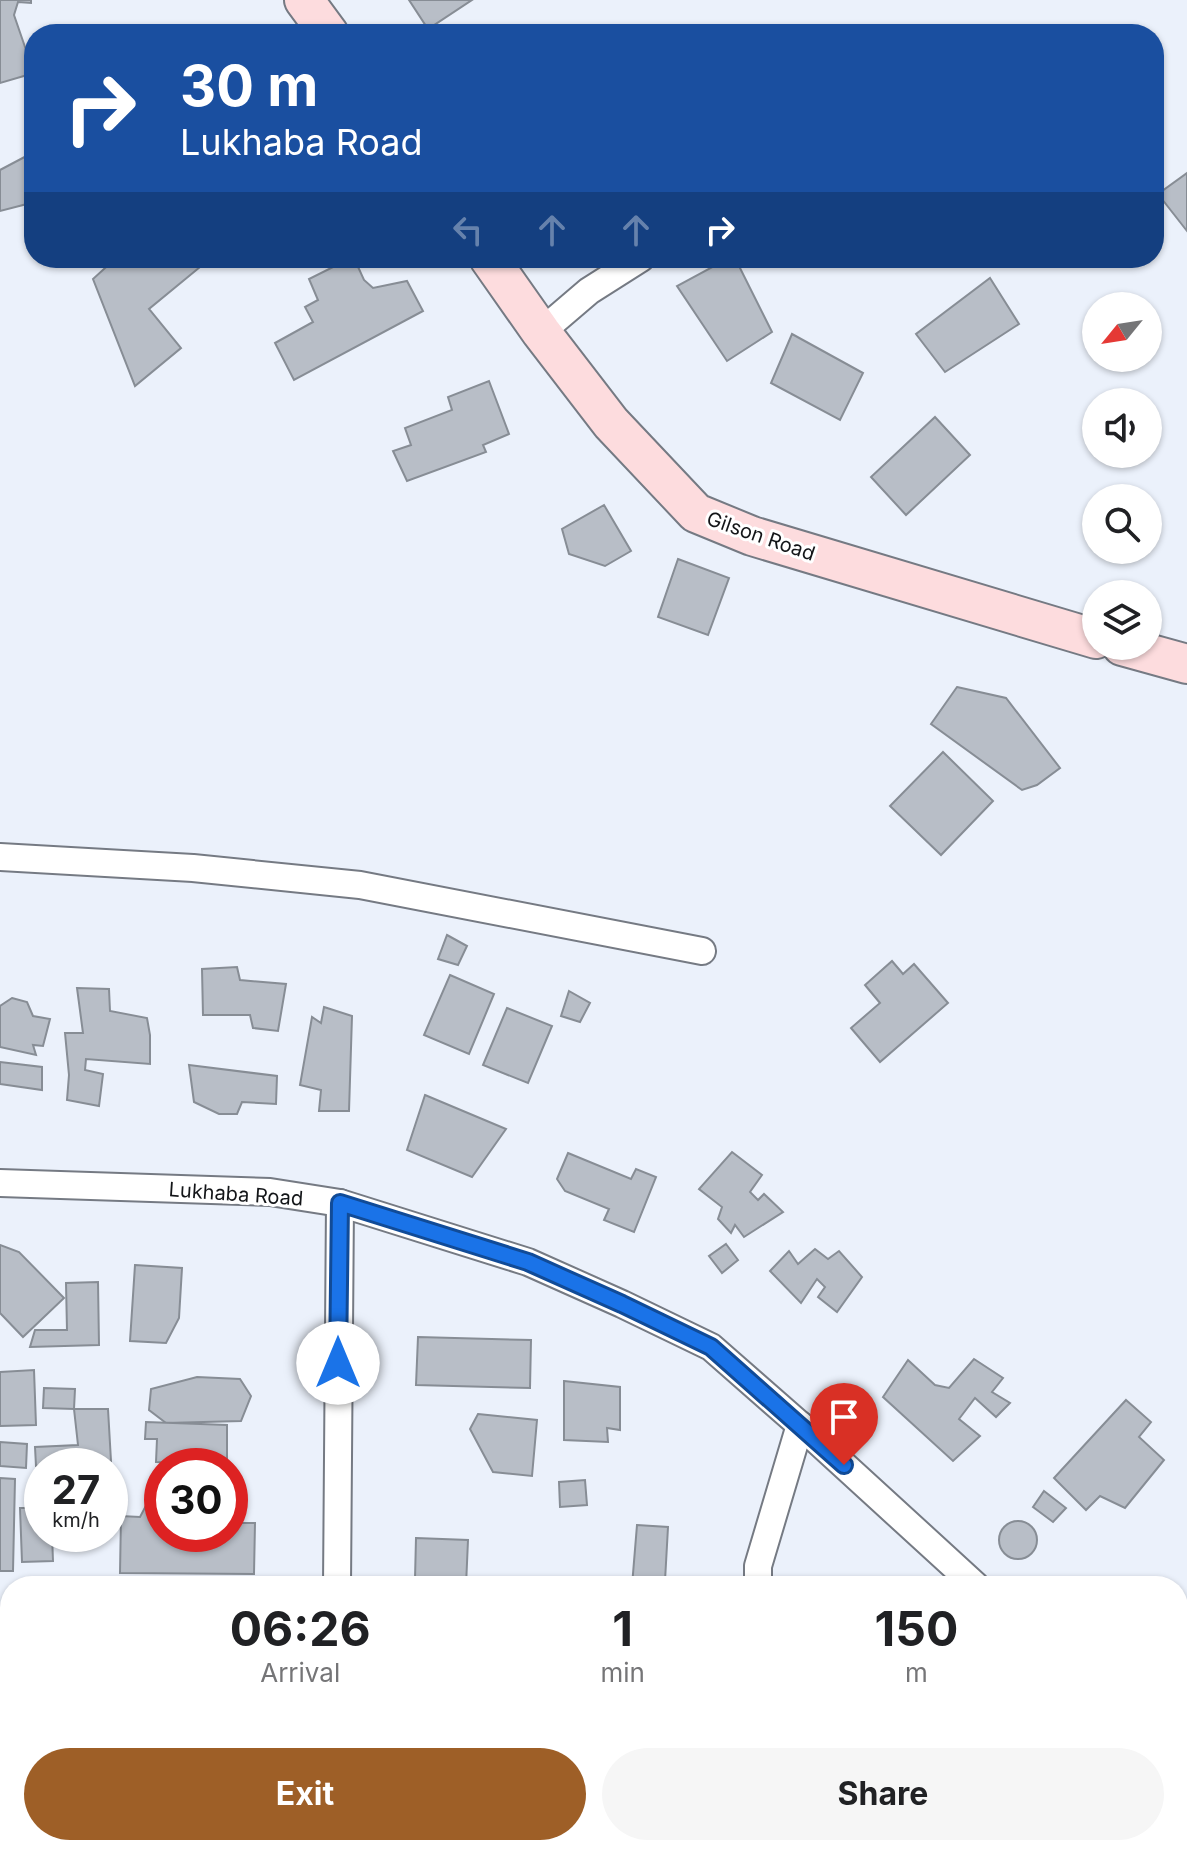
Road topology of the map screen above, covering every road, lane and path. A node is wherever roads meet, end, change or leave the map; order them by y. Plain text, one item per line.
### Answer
1 (304, 0) edge
2 (322, 24) edge
3 (496, 268) edge
4 (625, 268) edge
5 (541, 332) junction
6 (1082, 635) edge
7 (1162, 657) edge
8 (1187, 664) edge
9 (0, 857) edge
10 (702, 951) dead end
11 (0, 1183) edge
12 (340, 1203) junction
13 (800, 1425) junction
14 (337, 1576) edge
15 (758, 1576) edge
16 (965, 1576) edge

1 - 2 street
3 - 5 street, Gilson Road
4 - 5 street
5 - 6 street, Gilson Road
7 - 8 street
9 - 10 street
11 - 12 street, Lukhaba Road
12 - 13 street, Lukhaba Road
12 - 14 street
13 - 15 street
13 - 16 street, Lukhaba Road

